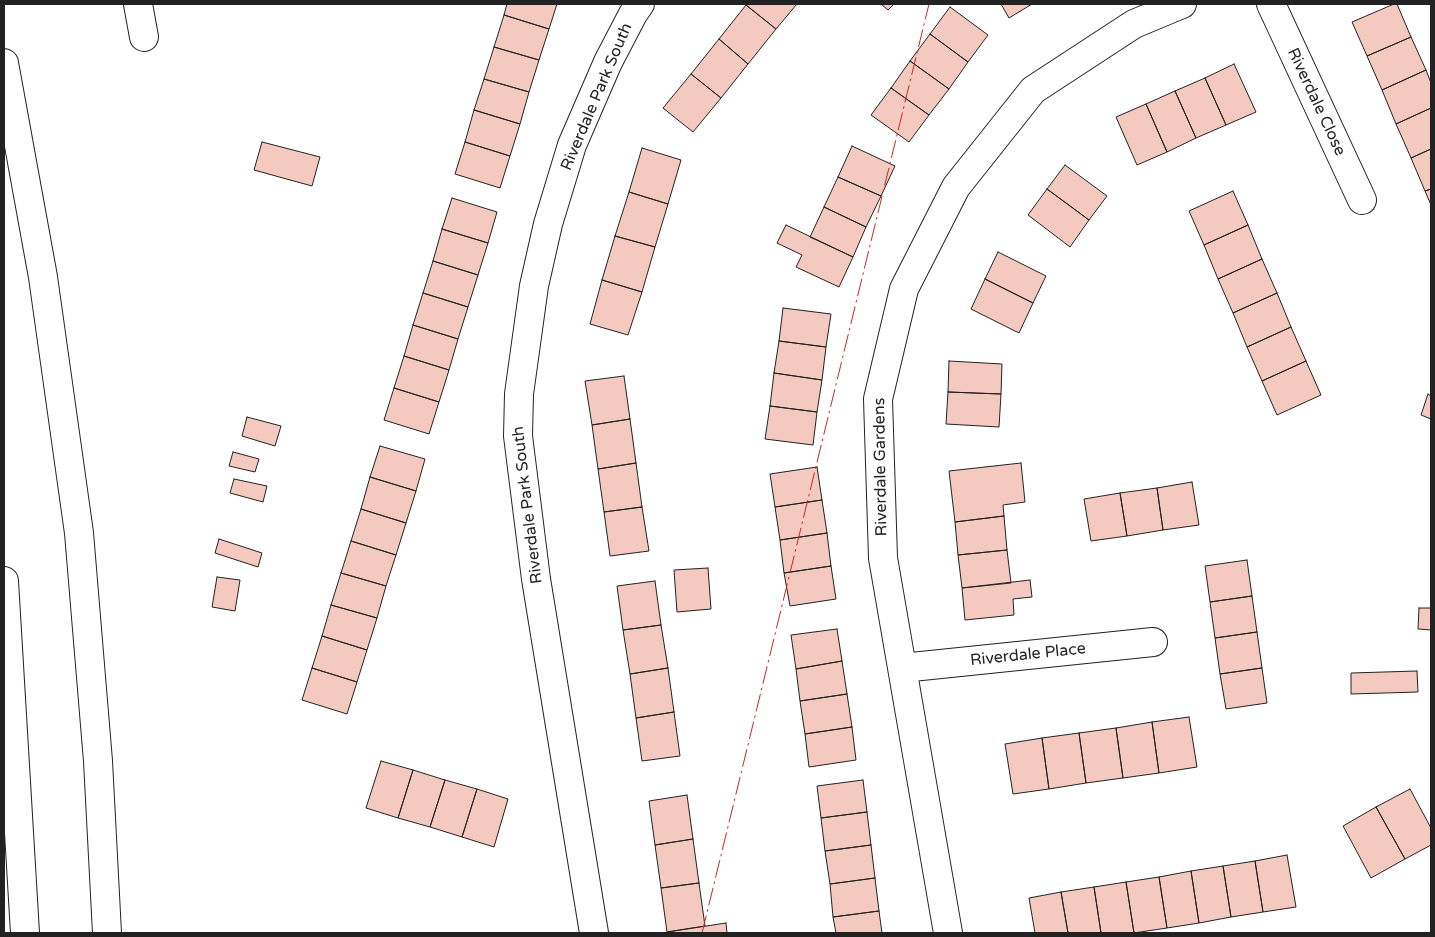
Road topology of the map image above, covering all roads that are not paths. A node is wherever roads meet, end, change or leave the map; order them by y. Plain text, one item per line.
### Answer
1 (138, 4) edge
2 (640, 4) edge
3 (1182, 4) edge
4 (1271, 4) edge
5 (144, 37) dead end
6 (4, 63) edge
7 (1362, 200) dead end
8 (4, 581) edge
9 (1153, 642) dead end
10 (902, 668) junction
11 (25, 933) edge
12 (107, 933) edge
13 (594, 933) edge
14 (948, 933) edge

1 - 5 main road
2 - 13 main road, Riverdale Park South
3 - 10 main road, Riverdale Gardens
4 - 7 main road, Riverdale Close
6 - 12 main road
8 - 11 main road
9 - 10 main road, Riverdale Place
10 - 14 main road, Riverdale Gardens

